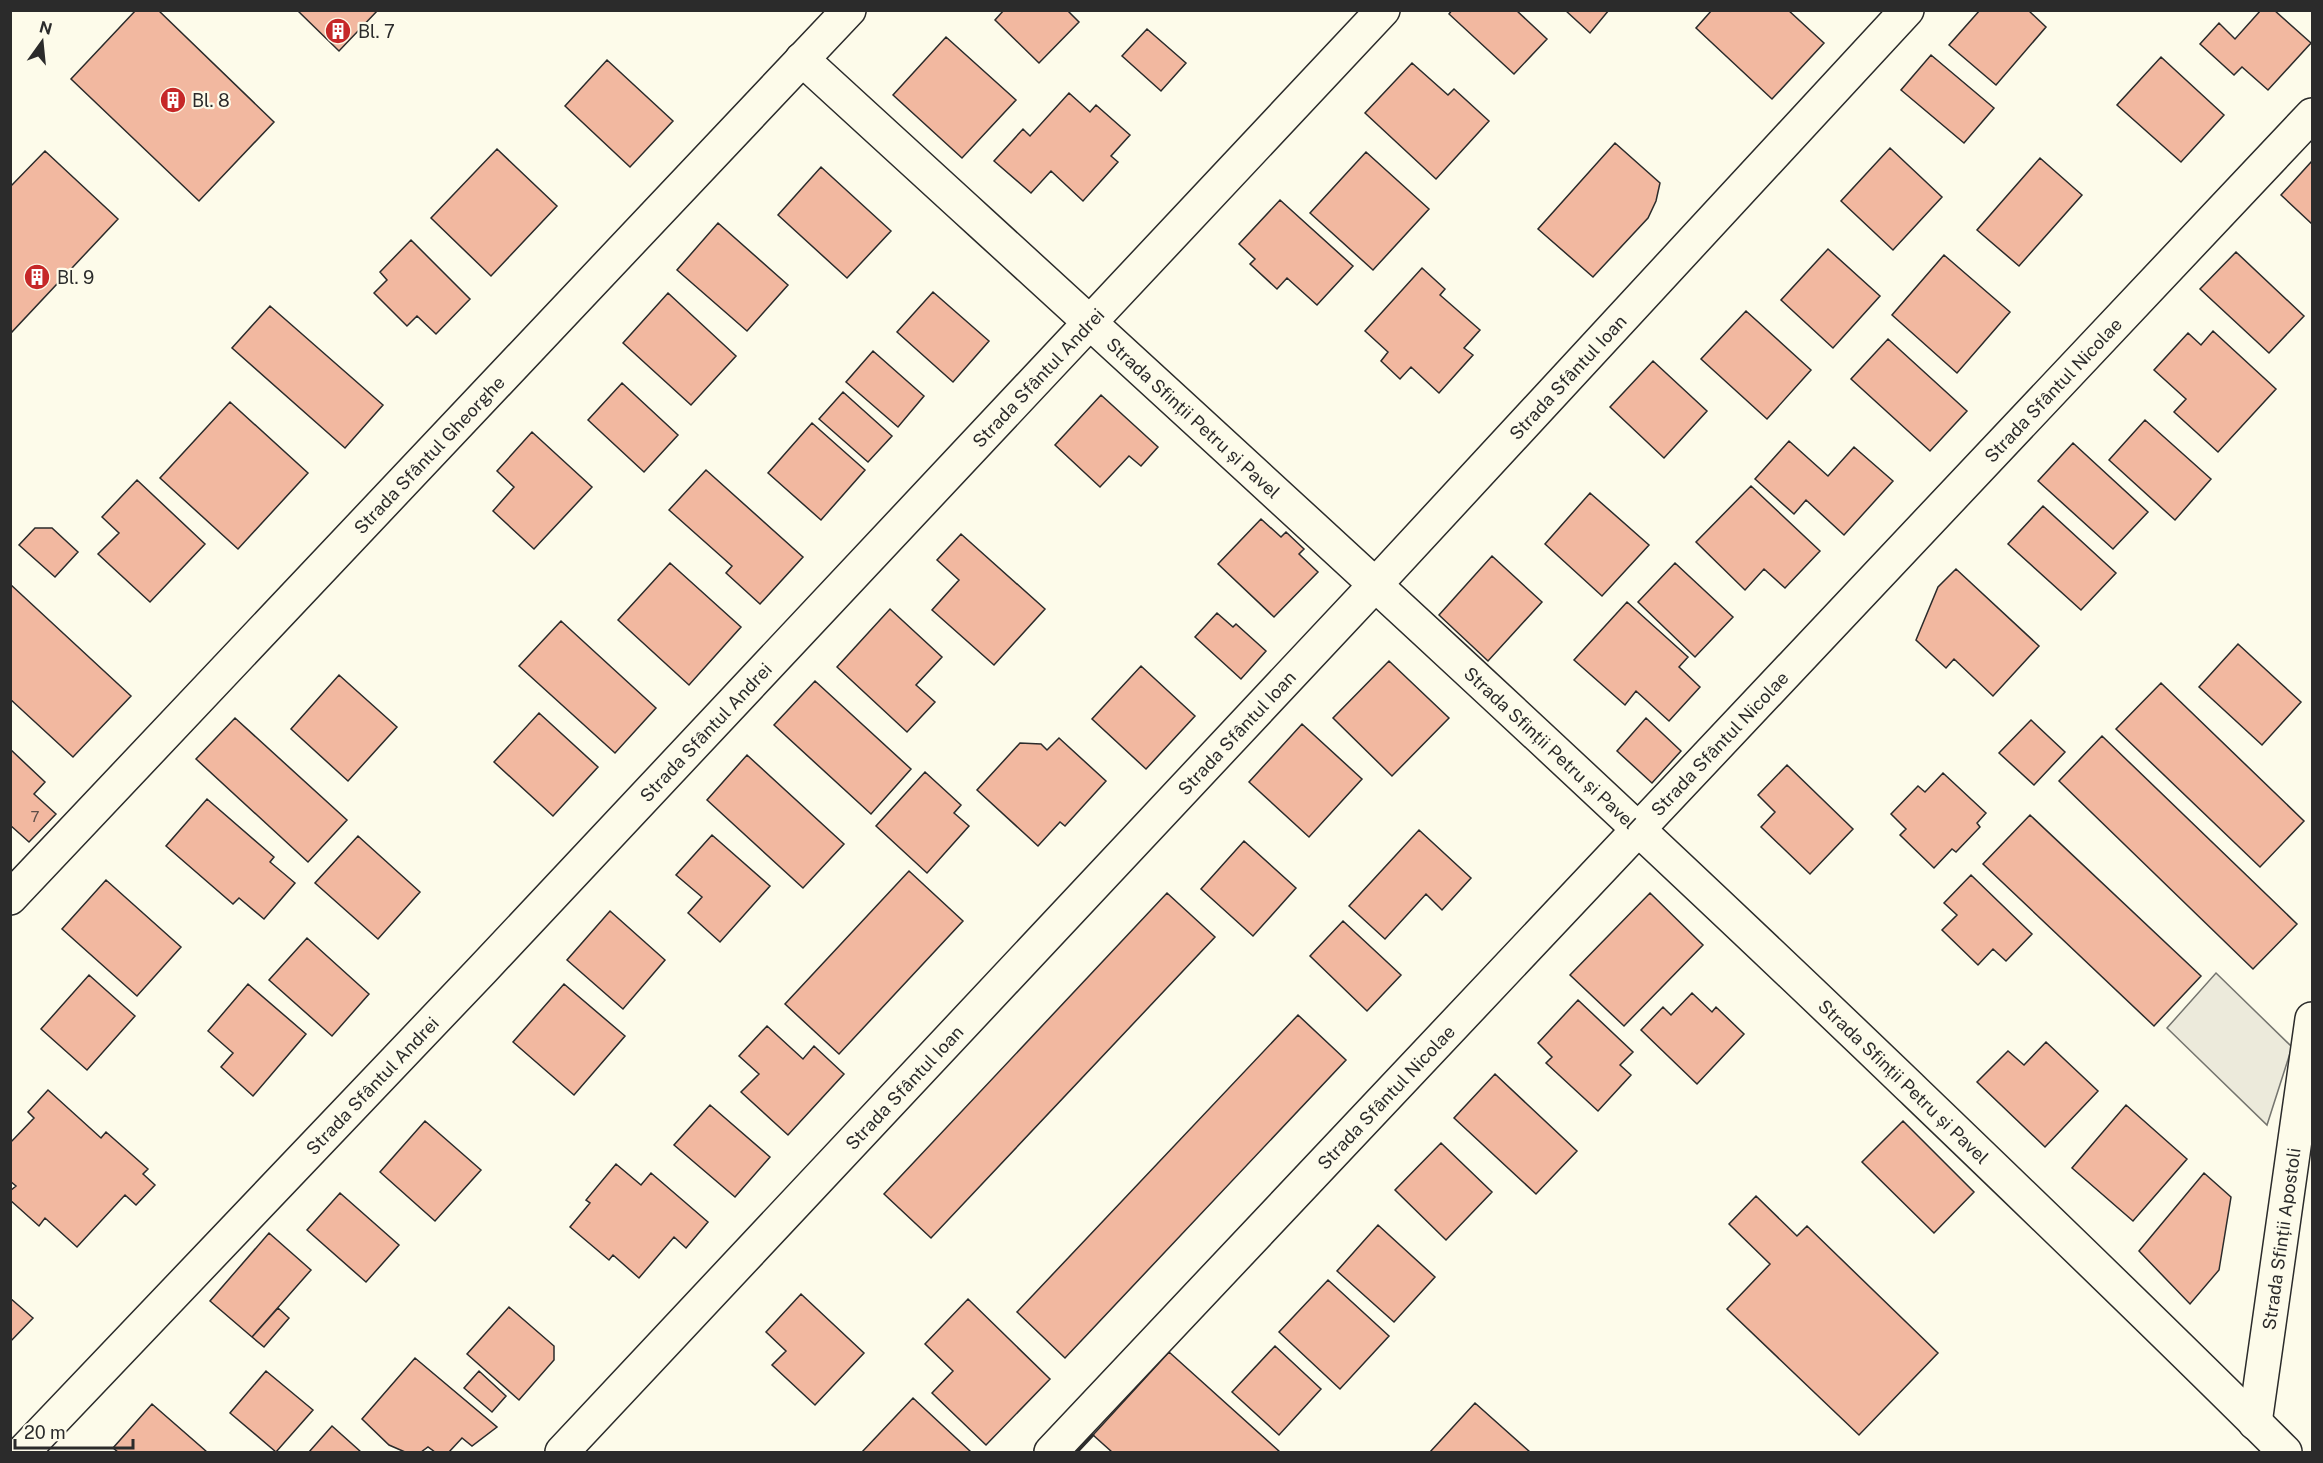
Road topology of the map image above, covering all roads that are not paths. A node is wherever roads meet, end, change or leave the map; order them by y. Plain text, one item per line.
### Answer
1 (849, 10) edge
2 (1383, 10) edge
3 (1907, 10) edge
4 (802, 59) junction
5 (2313, 115) edge
6 (1089, 322) junction
7 (1375, 585) junction
8 (1639, 830) junction
9 (10, 898) edge
10 (2313, 1019) edge
11 (2255, 1423) junction
12 (23, 1452) edge
13 (562, 1452) edge
14 (1051, 1452) edge
15 (2285, 1452) edge

1 - 4 street, Strada Sfântul Gheorghe
2 - 6 street, Strada Sfântul Andrei
3 - 7 street, Strada Sfântul Ioan
4 - 6 street, Strada Sfinții Petru și Pavel
4 - 9 street, Strada Sfântul Gheorghe
5 - 8 street, Strada Sfântul Nicolae
6 - 7 street, Strada Sfinții Petru și Pavel
6 - 12 street, Strada Sfântul Andrei
7 - 8 street, Strada Sfinții Petru și Pavel
7 - 13 street, Strada Sfântul Ioan
8 - 11 street, Strada Sfinții Petru și Pavel
8 - 14 street, Strada Sfântul Nicolae
10 - 11 street, Strada Sfinții Apostoli
11 - 15 street, Strada Sfinții Petru și Pavel

